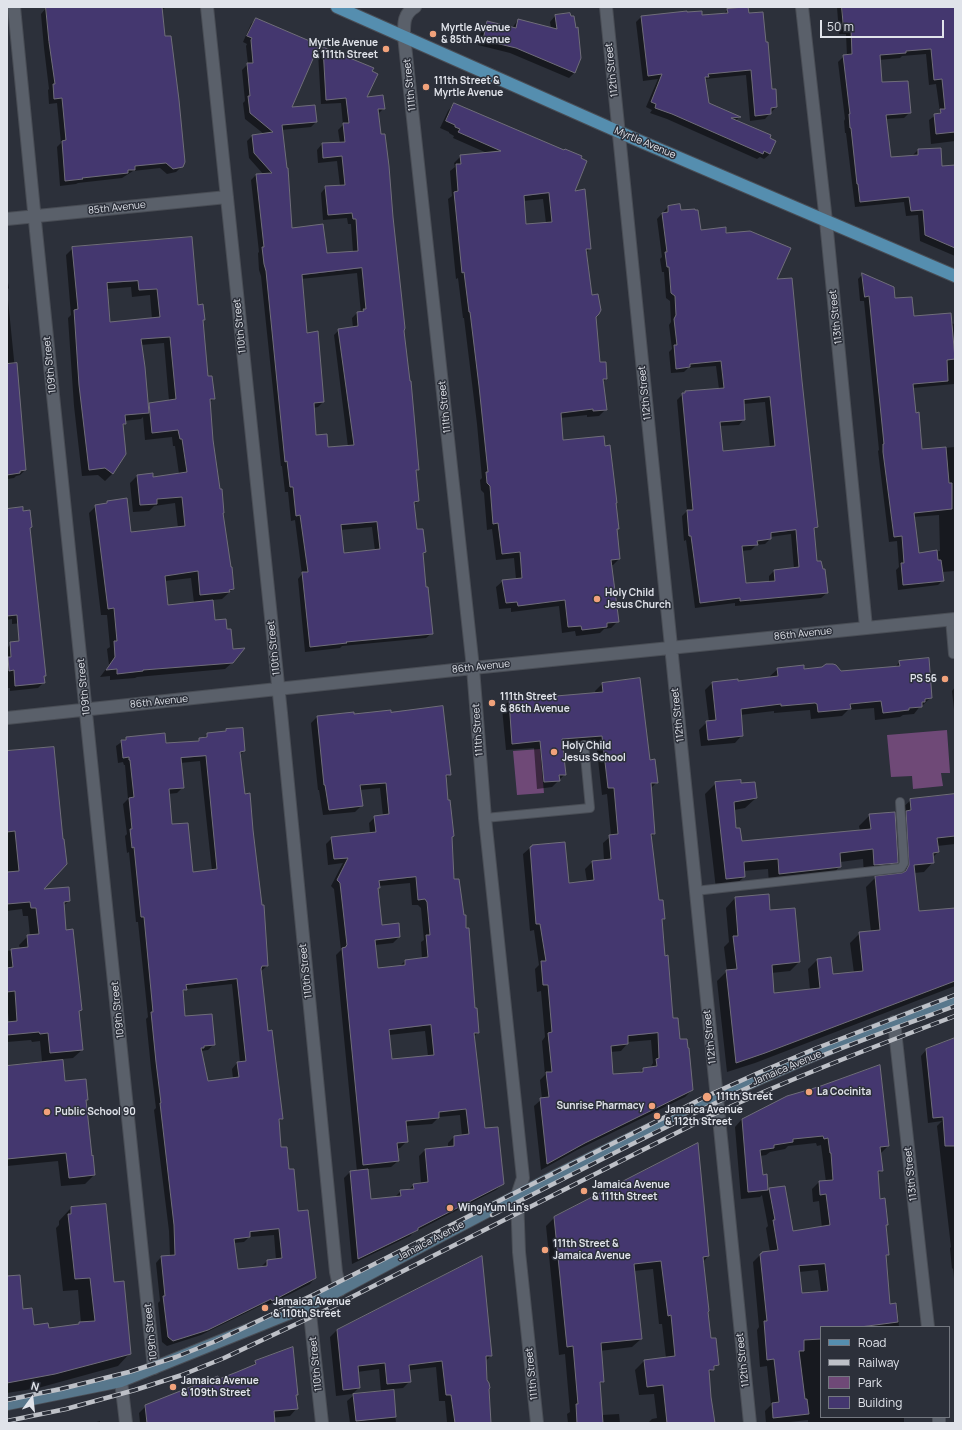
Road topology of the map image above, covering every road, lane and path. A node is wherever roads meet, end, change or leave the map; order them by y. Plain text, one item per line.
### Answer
1 (14, 7) edge
2 (207, 7) edge
3 (337, 7) edge
4 (415, 7) edge
5 (606, 7) edge
6 (802, 7) edge
7 (404, 36) junction
8 (618, 132) junction
9 (227, 197) junction
10 (35, 216) junction
11 (7, 219) edge
12 (826, 221) junction
13 (955, 276) edge
14 (952, 619) edge
15 (866, 627) junction
16 (671, 649) junction
17 (953, 654) dead end
18 (473, 668) junction
19 (278, 689) junction
20 (87, 710) junction
21 (7, 718) edge
22 (584, 745) dead end
23 (900, 802) dead end
24 (485, 818) junction
25 (695, 891) junction
26 (955, 1000) edge
27 (894, 1022) junction
28 (716, 1098) junction
29 (517, 1196) junction
30 (340, 1290) junction
31 (310, 1305) junction
32 (928, 1326) edge
33 (154, 1368) junction
34 (121, 1381) junction
35 (7, 1404) edge
36 (126, 1423) edge
37 (322, 1423) edge
38 (537, 1423) edge
39 (750, 1423) edge

1 - 10 street, 109th Street
2 - 9 street, 110th Street
3 - 7 main road, Myrtle Avenue
4 - 7 street
5 - 8 street, 112th Street
6 - 12 street, 113th Street
7 - 8 main road, Myrtle Avenue
7 - 18 street, 111th Street
8 - 12 main road, Myrtle Avenue
8 - 16 street, 112th Street
9 - 10 street, 85th Avenue
9 - 19 street, 110th Street
10 - 11 street, 85th Avenue
10 - 20 street, 109th Street
12 - 13 main road, Myrtle Avenue
12 - 15 street, 113th Street
14 - 15 street, 86th Avenue
14 - 17 lane
15 - 16 street, 86th Avenue
16 - 18 street, 86th Avenue
16 - 25 street, 112th Street
18 - 19 street, 86th Avenue
18 - 24 street, 111th Street
19 - 20 street, 86th Avenue
19 - 30 street, 110th Street
20 - 21 street, 86th Avenue
20 - 33 street, 109th Street
22 - 24 lane
23 - 25 lane
24 - 29 street, 111th Street
25 - 28 street, 112th Street
26 - 27 main road, Jamaica Avenue
27 - 28 main road, Jamaica Avenue
27 - 32 street, 113th Street
28 - 29 main road, Jamaica Avenue
28 - 39 street, 112th Street
29 - 30 main road, Jamaica Avenue
29 - 38 street, 111th Street
30 - 31 main road, Jamaica Avenue
31 - 33 main road, Jamaica Avenue
31 - 37 street, 110th Street
33 - 34 main road, Jamaica Avenue
34 - 35 main road, Jamaica Avenue
34 - 36 street

